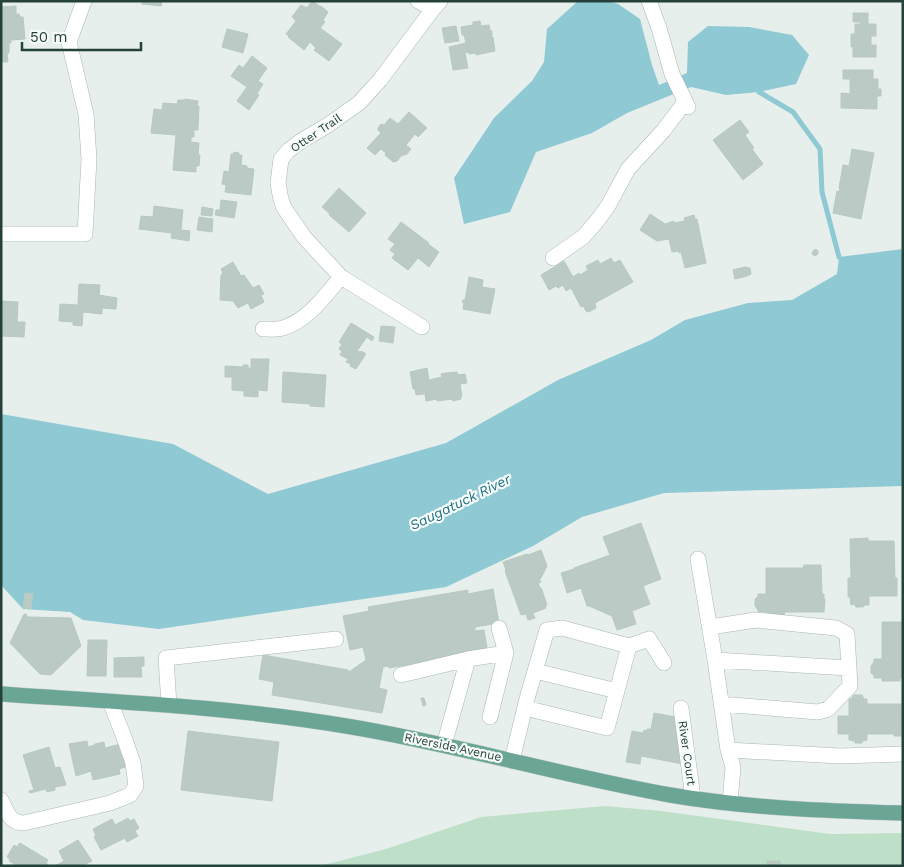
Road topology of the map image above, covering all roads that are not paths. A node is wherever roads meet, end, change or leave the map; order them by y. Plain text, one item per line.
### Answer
1 (84, 1) edge
2 (418, 1) edge
3 (649, 1) edge
4 (437, 5) edge
5 (1, 234) edge
6 (553, 258) dead end
7 (341, 277) junction
8 (422, 327) dead end
9 (263, 329) dead end
10 (698, 559) dead end
11 (710, 627) junction
12 (499, 628) dead end
13 (336, 639) dead end
14 (628, 646) junction
15 (506, 654) junction
16 (468, 660) junction
17 (715, 660) junction
18 (664, 663) dead end
19 (848, 668) junction
20 (535, 671) junction
21 (401, 675) dead end
22 (617, 691) junction
23 (1, 694) edge
24 (110, 701) junction
25 (721, 704) junction
26 (169, 705) junction
27 (525, 708) junction
28 (681, 708) dead end
29 (490, 717) dead end
30 (444, 744) junction
31 (728, 750) junction
32 (903, 754) edge
33 (512, 760) junction
34 (693, 798) junction
35 (1, 800) edge
36 (730, 803) junction
37 (903, 813) edge

1 - 5 street
2 - 4 street
3 - 6 street
4 - 7 street, Otter Trail
7 - 8 street, Otter Trail
7 - 9 street
10 - 11 street
11 - 17 street
11 - 19 street
12 - 15 street
13 - 26 street
14 - 18 street
14 - 20 street
14 - 22 street
15 - 16 street
15 - 29 street
16 - 21 street
16 - 30 street
17 - 19 street
17 - 25 street
19 - 25 street
20 - 22 street
20 - 27 street
22 - 27 street
23 - 24 main road, Riverside Avenue
24 - 26 main road, Riverside Avenue
24 - 35 street
25 - 31 street
26 - 30 main road, Riverside Avenue
27 - 33 street
28 - 34 street, River Court
30 - 33 main road, Riverside Avenue
31 - 32 street
31 - 36 street
33 - 34 main road, Riverside Avenue
34 - 36 main road, Riverside Avenue
36 - 37 main road, Riverside Avenue

